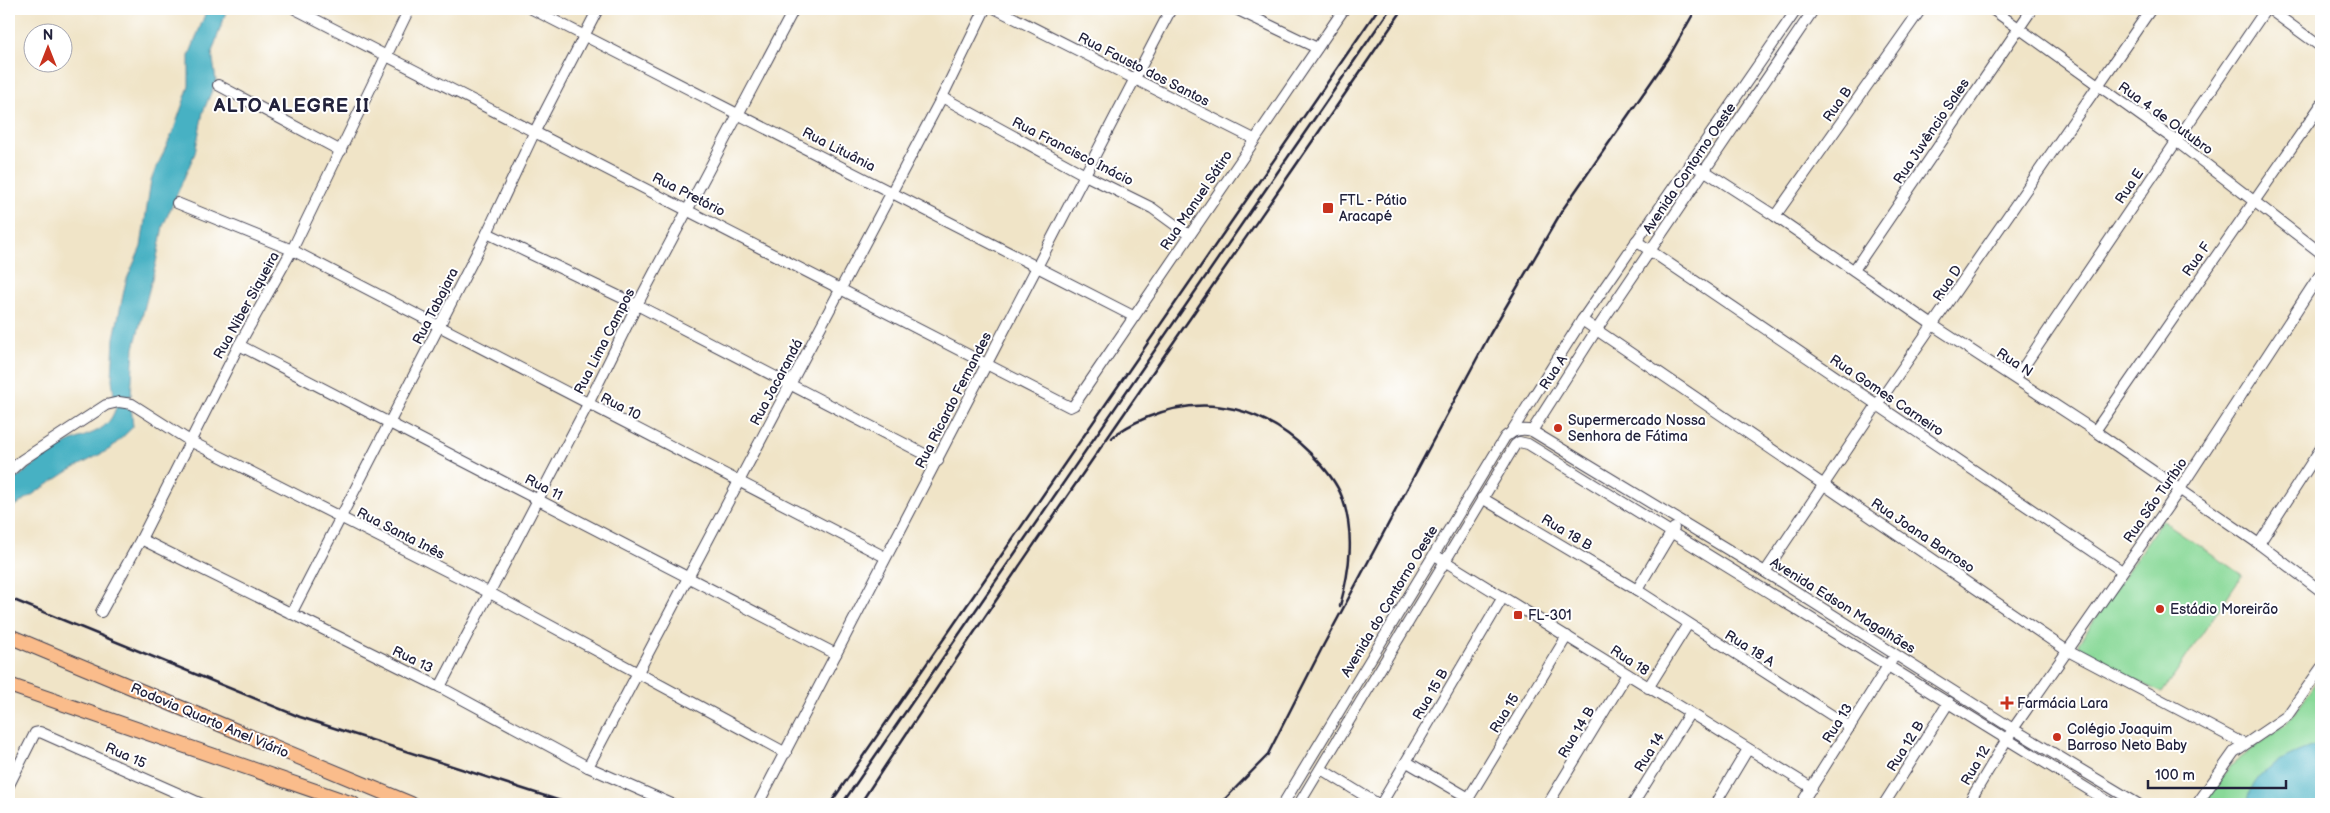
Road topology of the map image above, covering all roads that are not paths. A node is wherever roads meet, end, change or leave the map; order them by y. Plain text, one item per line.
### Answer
1 (295, 9) edge
2 (409, 9) edge
3 (532, 9) edge
4 (598, 9) edge
5 (794, 9) edge
6 (985, 9) edge
7 (996, 9) edge
8 (1171, 9) edge
9 (1236, 9) edge
10 (1344, 9) edge
11 (1797, 9) edge
12 (1814, 9) edge
13 (1920, 9) edge
14 (1992, 9) edge
15 (2032, 9) edge
16 (2151, 9) edge
17 (2267, 9) edge
18 (2018, 28) junction
19 (1782, 29) junction
20 (584, 37) junction
21 (1795, 38) junction
22 (2321, 47) edge
23 (1317, 48) junction
24 (385, 56) junction
25 (1134, 80) junction
26 (218, 85) dead end
27 (2098, 85) junction
28 (942, 97) junction
29 (2321, 105) edge
30 (739, 114) junction
31 (535, 131) junction
32 (1254, 139) junction
33 (2176, 141) junction
34 (341, 151) junction
35 (1688, 164) junction
36 (1704, 171) junction
37 (1085, 175) junction
38 (892, 191) junction
39 (2254, 200) junction
40 (177, 203) dead end
41 (689, 209) junction
42 (1775, 216) junction
43 (488, 233) junction
44 (1189, 235) junction
45 (1636, 241) junction
46 (292, 250) junction
47 (1650, 251) junction
48 (2321, 253) edge
49 (1036, 266) junction
50 (1854, 270) junction
51 (2321, 273) edge
52 (841, 290) junction
53 (637, 305) junction
54 (1133, 316) junction
55 (1582, 320) junction
56 (1934, 326) junction
57 (440, 327) junction
58 (1597, 329) junction
59 (239, 344) junction
60 (1563, 351) junction
61 (1577, 360) junction
62 (988, 364) junction
63 (1550, 370) junction
64 (2016, 378) junction
65 (1564, 379) junction
66 (790, 386) junction
67 (588, 404) junction
68 (1877, 405) junction
69 (1070, 406) joint
70 (390, 423) junction
71 (1532, 430) junction
72 (2094, 430) junction
73 (1510, 434) junction
74 (190, 441) junction
75 (1528, 444) joint
76 (2321, 448) edge
77 (938, 461) junction
78 (9, 472) edge
79 (740, 482) junction
80 (1825, 484) junction
81 (2180, 489) junction
82 (1482, 498) junction
83 (538, 500) junction
84 (339, 517) junction
85 (1678, 522) junction
86 (1671, 534) junction
87 (141, 539) junction
88 (2260, 544) junction
89 (1433, 554) junction
90 (885, 557) junction
91 (1444, 561) junction
92 (2122, 571) junction
93 (1765, 572) junction
94 (689, 578) junction
95 (1637, 590) junction
96 (2321, 591) edge
97 (490, 593) junction
98 (1503, 596) junction
99 (101, 612) dead end
100 (291, 614) junction
101 (1688, 624) junction
102 (9, 636) edge
103 (1567, 636) junction
104 (2066, 650) junction
105 (836, 654) junction
106 (1373, 654) junction
107 (1895, 655) junction
108 (1385, 661) junction
109 (1888, 665) junction
110 (2321, 668) edge
111 (637, 671) junction
112 (1361, 674) junction
113 (1627, 674) junction
114 (1374, 681) junction
115 (9, 686) edge
116 (440, 687) junction
117 (1648, 688) junction
118 (1963, 697) junction
119 (1952, 704) junction
120 (1689, 714) junction
121 (1850, 727) junction
122 (2013, 729) junction
123 (2006, 739) junction
124 (2244, 744) junction
125 (1748, 749) junction
126 (786, 753) junction
127 (1407, 762) junction
128 (588, 767) junction
129 (1321, 769) junction
130 (9, 785) edge
131 (1812, 788) junction
132 (1467, 801) edge
133 (1971, 803) edge
134 (202, 804) edge
135 (353, 804) edge
136 (411, 804) edge
137 (672, 804) edge
138 (758, 804) edge
139 (1285, 804) edge
140 (1299, 804) edge
141 (1380, 804) edge
142 (1548, 804) edge
143 (1633, 804) edge
144 (1715, 804) edge
145 (1801, 804) edge
146 (1884, 804) edge
147 (2112, 804) edge
148 (2138, 804) edge
149 (2197, 804) edge

1 - 24 street, Rua Pretório
2 - 24 street, Rua Niber Siqueira
3 - 20 street, Rua Lituânia
4 - 20 street, Rua Tabajara
5 - 30 street, Rua Lima Campos
6 - 28 street, Rua Jacarandá
7 - 25 street, Rua Fausto dos Santos
8 - 25 street, Rua Ricardo Fernandes
9 - 23 street
10 - 23 street, Rua Manuel Sátiro
11 - 19 street, Avenida Contorno Oeste
12 - 21 street, Avenida Contorno Oeste
13 - 42 street, Rua B
14 - 18 street, Rua 4 de Outubro
15 - 18 street, Rua Juvêncio Sales
16 - 27 street, Rua D
17 - 22 street
17 - 33 street, Rua E
18 - 27 street, Rua 4 de Outubro
18 - 50 street, Rua Juvêncio Sales
19 - 21 street
19 - 35 street, Avenida Contorno Oeste
20 - 30 street, Rua Lituânia
20 - 31 street, Rua Tabajara
21 - 36 street, Avenida Contorno Oeste
23 - 32 street, Rua Manuel Sátiro
24 - 31 street, Rua Pretório
24 - 34 street, Rua Niber Siqueira
25 - 32 street, Rua Fausto dos Santos
25 - 37 street, Rua Ricardo Fernandes
26 - 34 street
27 - 33 street, Rua 4 de Outubro
27 - 56 street, Rua D
28 - 37 street, Rua Francisco Inácio
28 - 38 street, Rua Jacarandá
29 - 39 street, Rua F
30 - 38 street, Rua Lituânia
30 - 41 street, Rua Lima Campos
31 - 41 street, Rua Pretório
31 - 43 street, Rua Tabajara
32 - 44 street, Rua Manuel Sátiro
33 - 39 street, Rua 4 de Outubro
33 - 64 street, Rua E
34 - 46 street, Rua Niber Siqueira
35 - 36 street, Rua N
35 - 45 street, Avenida Contorno Oeste
36 - 42 street, Rua N
36 - 47 street, Avenida Contorno Oeste
37 - 44 street, Rua Francisco Inácio
37 - 49 street, Rua Ricardo Fernandes
38 - 49 street, Rua Lituânia
38 - 52 street, Rua Jacarandá
39 - 48 street, Rua 4 de Outubro
39 - 72 street, Rua F
40 - 46 street, Rua 10
41 - 52 street, Rua Pretório
41 - 53 street, Rua Lima Campos
42 - 50 street, Rua N
43 - 53 street
43 - 57 street, Rua Tabajara
44 - 54 street, Rua Manuel Sátiro
45 - 47 street, Rua Gomes Carneiro
45 - 55 street, Avenida Contorno Oeste
46 - 57 street, Rua 10
46 - 59 street, Rua Niber Siqueira
47 - 58 street, Avenida Contorno Oeste
47 - 68 street, Rua Gomes Carneiro
49 - 54 street, Rua Lituânia
49 - 62 street, Rua Ricardo Fernandes
50 - 56 street, Rua N
51 - 81 street, Rua São Turíbio
52 - 62 street, Rua Pretório
52 - 66 street, Rua Jacarandá
53 - 66 street
53 - 67 street, Rua Lima Campos
54 - 69 street, Rua Manuel Sátiro
55 - 58 street
55 - 60 street, Avenida Contorno Oeste
56 - 64 street, Rua N
56 - 68 street, Rua D
57 - 67 street, Rua 10
57 - 70 street, Rua Tabajara
58 - 61 street, Rua A
58 - 80 street, Rua Joana Barroso
59 - 70 street, Rua 11
59 - 74 street, Rua Niber Siqueira
60 - 61 street
60 - 63 street, Avenida Contorno Oeste
61 - 65 street, Rua A
62 - 69 street, Rua Pretório
62 - 77 street, Rua Ricardo Fernandes
63 - 65 street
63 - 73 street, Avenida Contorno Oeste
64 - 72 street, Rua N
65 - 71 street, Rua A
66 - 77 street
66 - 79 street, Rua Jacarandá
67 - 79 street, Rua 10
67 - 83 street, Rua Lima Campos
68 - 80 street, Rua D
68 - 92 street, Rua Gomes Carneiro
70 - 83 street, Rua 11
70 - 84 street, Rua Tabajara
71 - 73 street
71 - 85 street, Avenida Edson Magalhães
72 - 81 street, Rua N
73 - 89 street, Avenida do Contorno Oeste
74 - 78 street, Rua Santa Inês
74 - 84 street, Rua Santa Inês
74 - 87 street, Rua Niber Siqueira
75 - 82 street, Avenida do Contorno Oeste
75 - 86 street, Avenida Edson Magalhães
76 - 88 street
77 - 90 street, Rua Ricardo Fernandes
79 - 90 street, Rua 10
79 - 94 street, Rua Jacarandá
80 - 93 street, Rua D
80 - 104 street, Rua Joana Barroso
81 - 88 street, Rua N
81 - 92 street, Rua São Turíbio
82 - 91 street, Avenida do Contorno Oeste
82 - 95 street, Rua 18 B
83 - 94 street, Rua 11
83 - 97 street, Rua Lima Campos
84 - 97 street, Rua Santa Inês
84 - 100 street, Rua Tabajara
85 - 86 street
85 - 93 street, Avenida Edson Magalhães
86 - 95 street
86 - 109 street, Avenida Edson Magalhães
87 - 99 street, Rua Niber Siqueira
87 - 100 street, Rua 13
88 - 96 street, Rua N
89 - 91 street, Rua 18
89 - 106 street, Avenida do Contorno Oeste
90 - 105 street, Rua Ricardo Fernandes
91 - 98 street, Rua 18
91 - 108 street, Avenida do Contorno Oeste
92 - 104 street, Rua São Turíbio
93 - 107 street, Avenida Edson Magalhães
94 - 105 street, Rua 11
94 - 111 street, Rua Jacarandá
95 - 101 street, Rua 18 A
97 - 111 street, Rua Santa Inês
97 - 116 street, Rua Lima Campos
98 - 103 street, Rua 18
98 - 127 street, Rua 15 B
100 - 116 street, Rua 13
101 - 117 street
101 - 121 street, Rua 18 A
102 - 136 highway, Rodovia Quarto Anel Viário
103 - 113 street, Rua 18
103 - 132 street, Rua 15
104 - 122 street, Rua São Turíbio
104 - 124 street, Rua Joana Barroso
105 - 126 street, Rua Ricardo Fernandes
106 - 108 street
106 - 112 street, Avenida do Contorno Oeste
107 - 109 street, Rua 13
107 - 118 street, Avenida Edson Magalhães
108 - 114 street, Avenida do Contorno Oeste
109 - 119 street, Avenida Edson Magalhães
109 - 121 street, Rua 13
110 - 124 street
111 - 126 street, Rua Santa Inês
111 - 128 street, Rua Jacarandá
112 - 114 street
112 - 139 street, Avenida do Contorno Oeste
113 - 117 street, Rua 18
113 - 142 street, Rua 14 B
114 - 129 street, Avenida do Contorno Oeste
115 - 135 highway, Rodovia Quarto Anel Viário
116 - 128 street, Rua 13
117 - 120 street, Rua 18
118 - 119 street, Rua 12 B
118 - 122 street, Avenida Edson Magalhães
119 - 123 street, Avenida Edson Magalhães
119 - 146 street, Rua 12 B
120 - 125 street, Rua 18
120 - 143 street, Rua 14
121 - 131 street, Rua 13
122 - 123 street, Rua São Turíbio
122 - 148 street, Avenida Edson Magalhães
123 - 133 street, Rua 12
123 - 147 street, Avenida Edson Magalhães
124 - 149 street
125 - 131 street, Rua 18
125 - 144 street
126 - 138 street, Rua Ricardo Fernandes
127 - 132 street
127 - 141 street, Rua 15 B
128 - 137 street, Rua 13
129 - 140 street, Avenida do Contorno Oeste
129 - 141 street
130 - 134 street, Rua 15
131 - 145 street, Rua 13

